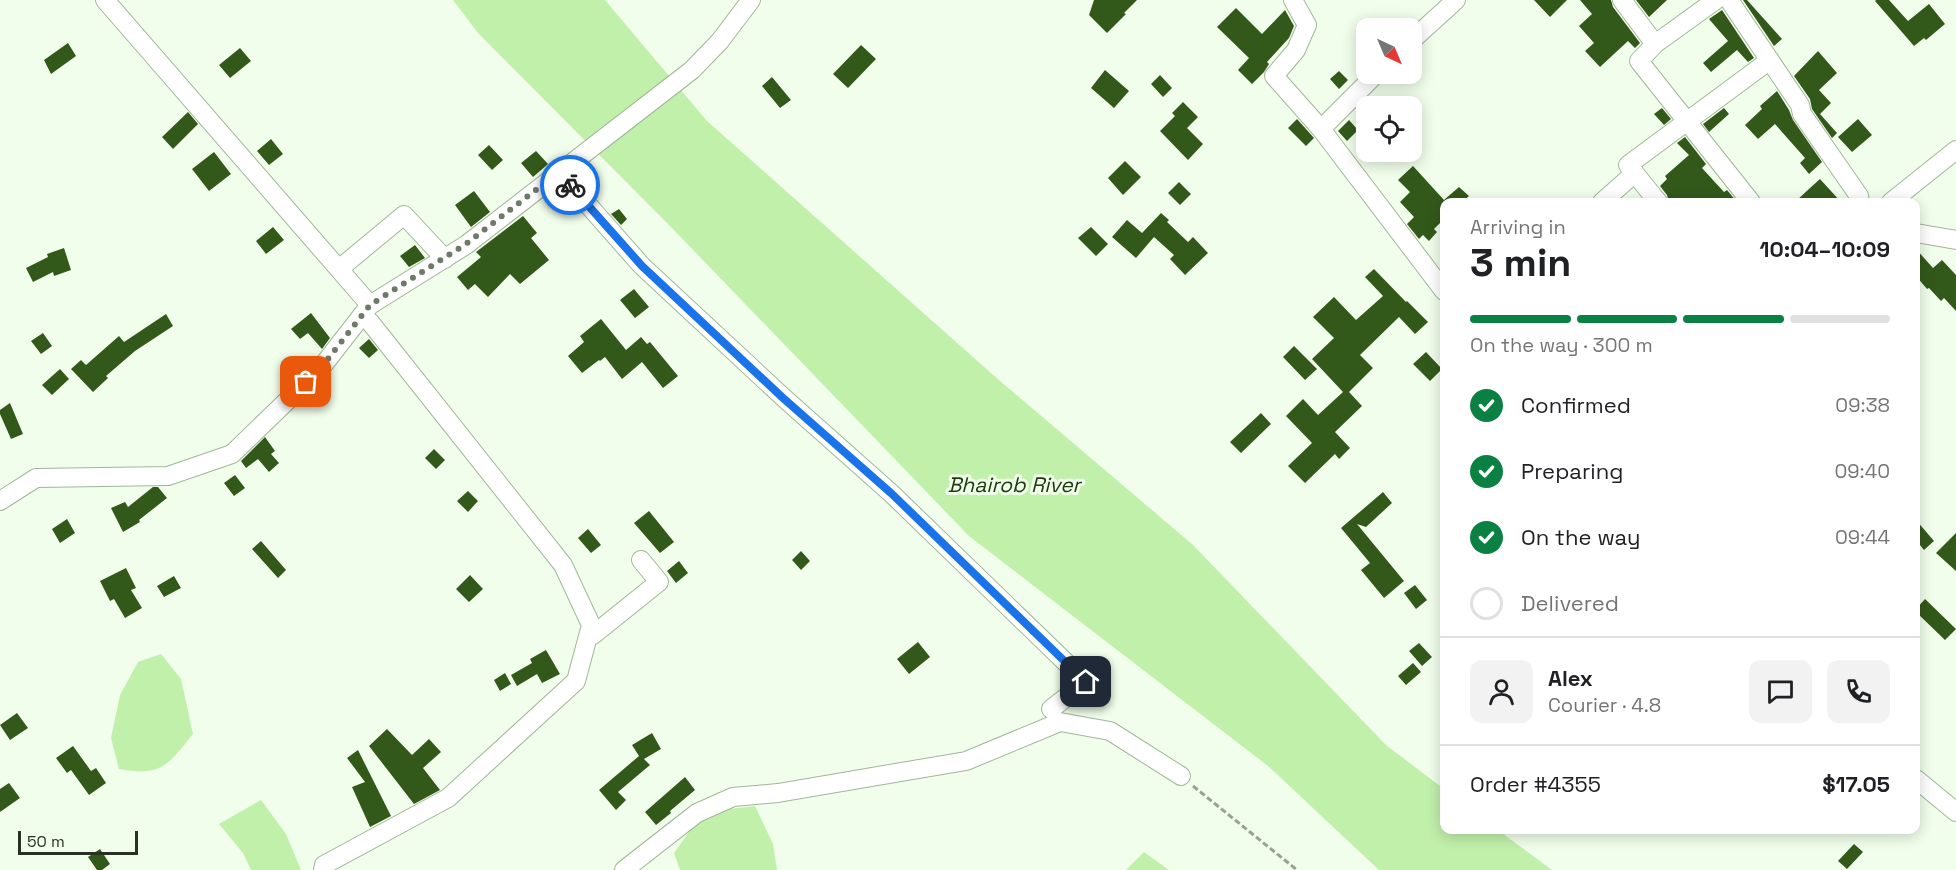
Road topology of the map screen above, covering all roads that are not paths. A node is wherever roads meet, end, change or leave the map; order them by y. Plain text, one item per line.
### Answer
1 (105, 0) edge
2 (751, 0) edge
3 (1293, 0) edge
4 (1455, 0) edge
5 (1622, 0) edge
6 (1716, 0) edge
7 (1729, 0) edge
8 (1422, 31) edge
9 (1655, 44) junction
10 (1770, 60) junction
11 (1366, 84) edge
12 (1686, 122) junction
13 (1321, 129) junction
14 (1956, 150) edge
15 (559, 172) junction
16 (1635, 173) junction
17 (1607, 198) edge
18 (1655, 198) edge
19 (1749, 198) edge
20 (1859, 198) edge
21 (1896, 198) edge
22 (1920, 234) edge
23 (1956, 240) edge
24 (444, 259) junction
25 (339, 269) junction
26 (1440, 286) edge
27 (370, 314) junction
28 (0, 501) edge
29 (641, 560) dead end
30 (593, 635) dead end
31 (1051, 709) dead end
32 (1181, 776) road end
33 (1920, 782) edge
34 (1956, 812) edge
35 (323, 870) edge
36 (624, 870) edge

1 - 25 street
2 - 15 street
3 - 13 street
4 - 8 street
5 - 9 street
6 - 9 street
7 - 10 street
9 - 12 street
10 - 12 street
10 - 20 street
11 - 13 street
12 - 16 street
12 - 19 street
13 - 26 street
14 - 21 street
15 - 24 street
15 - 31 street
16 - 17 street
16 - 18 street
22 - 23 street
24 - 25 street
24 - 27 street
25 - 27 street
27 - 28 street
27 - 35 street
29 - 30 street
32 - 36 street
33 - 34 street

